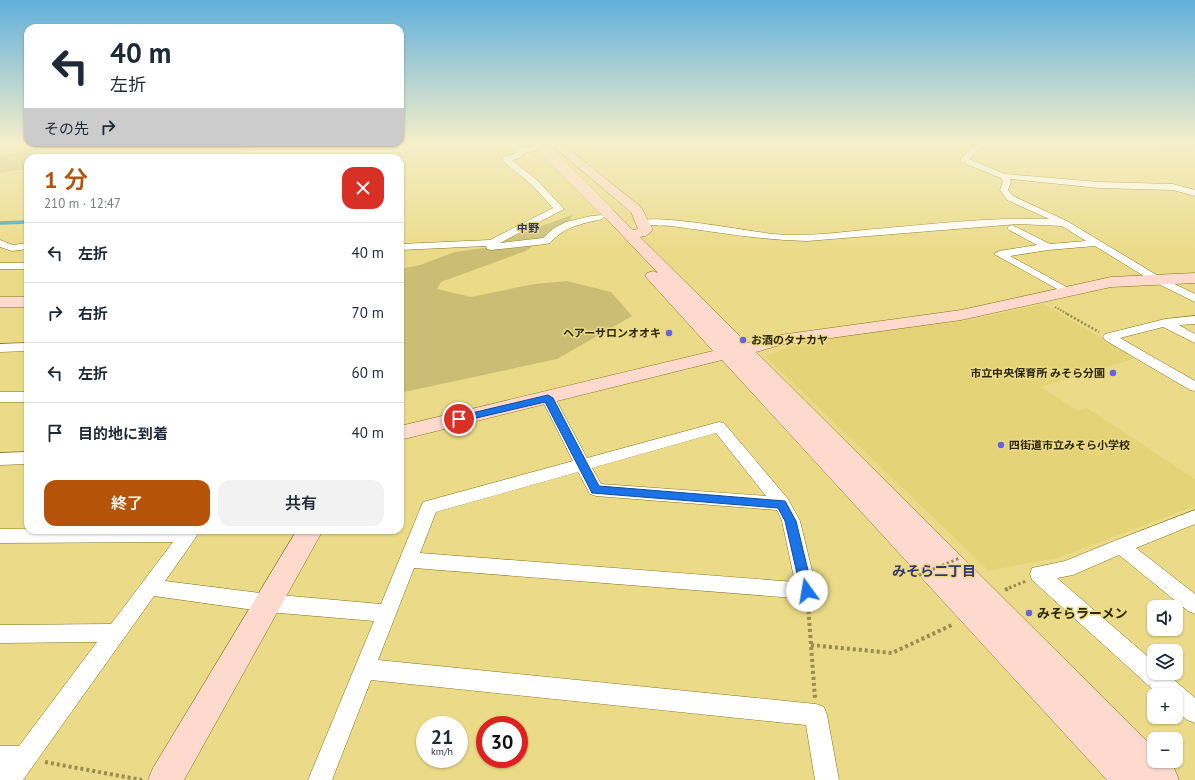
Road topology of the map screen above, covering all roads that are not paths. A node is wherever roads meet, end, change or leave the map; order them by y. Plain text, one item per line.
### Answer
1 (530, 178) edge
2 (560, 178) edge
3 (569, 178) edge
4 (597, 178) edge
5 (1005, 178) edge
6 (1029, 178) edge
7 (1195, 192) edge
8 (600, 214) junction
9 (643, 222) junction
10 (1064, 223) junction
11 (1012, 228) dead end
12 (630, 235) junction
13 (0, 243) edge
14 (1098, 243) junction
15 (24, 246) edge
16 (446, 246) junction
17 (404, 247) edge
18 (1048, 247) junction
19 (0, 266) edge
20 (24, 266) edge
21 (1195, 278) edge
22 (1156, 279) junction
23 (1068, 292) junction
24 (1195, 299) edge
25 (0, 302) edge
26 (24, 302) edge
27 (1195, 320) edge
28 (1164, 323) junction
29 (1195, 340) edge
30 (24, 347) edge
31 (0, 348) edge
32 (734, 351) junction
33 (1195, 387) edge
34 (24, 397) edge
35 (0, 398) edge
36 (548, 398) junction
37 (404, 432) edge
38 (24, 458) edge
39 (0, 459) edge
40 (583, 464) junction
41 (782, 504) junction
42 (1195, 517) edge
43 (95, 534) edge
44 (189, 534) edge
45 (308, 534) edge
46 (0, 536) edge
47 (1120, 546) junction
48 (408, 560) junction
49 (150, 587) junction
50 (268, 603) junction
51 (1195, 605) edge
52 (980, 607) junction
53 (387, 613) junction
54 (116, 633) junction
55 (0, 634) edge
56 (364, 669) junction
57 (1168, 688) edge
58 (1183, 701) edge
59 (1195, 712) edge
60 (0, 758) edge
61 (24, 758) junction
62 (8, 780) edge
63 (165, 780) edge
64 (320, 780) edge
65 (827, 780) edge
66 (1130, 780) edge
67 (1162, 780) edge

1 - 16 street
2 - 8 street
3 - 8 street, bridge
4 - 9 street
5 - 10 street
6 - 7 street
8 - 12 street
8 - 16 street
8 - 32 street
9 - 10 street
9 - 12 street
10 - 14 street
11 - 18 street
12 - 32 street
13 - 15 street
14 - 18 street
14 - 22 street
16 - 17 street
18 - 23 street
19 - 20 street
21 - 22 street
22 - 23 street
22 - 24 street
23 - 32 street
25 - 26 street
27 - 28 street
28 - 29 street
28 - 33 street
30 - 31 street
32 - 36 street
32 - 52 street
34 - 35 street
36 - 37 street
36 - 40 street
38 - 39 street
40 - 41 street
40 - 41 street
40 - 48 street
41 - 48 street
42 - 47 street
43 - 46 street
44 - 49 street
45 - 50 street
47 - 51 street
47 - 57 street
48 - 53 street
49 - 50 street
49 - 54 street
50 - 53 street
50 - 63 street
52 - 66 street
52 - 67 street
53 - 56 street
54 - 55 street
54 - 61 street
56 - 64 street
56 - 65 street
58 - 59 street
60 - 61 street
61 - 62 street

